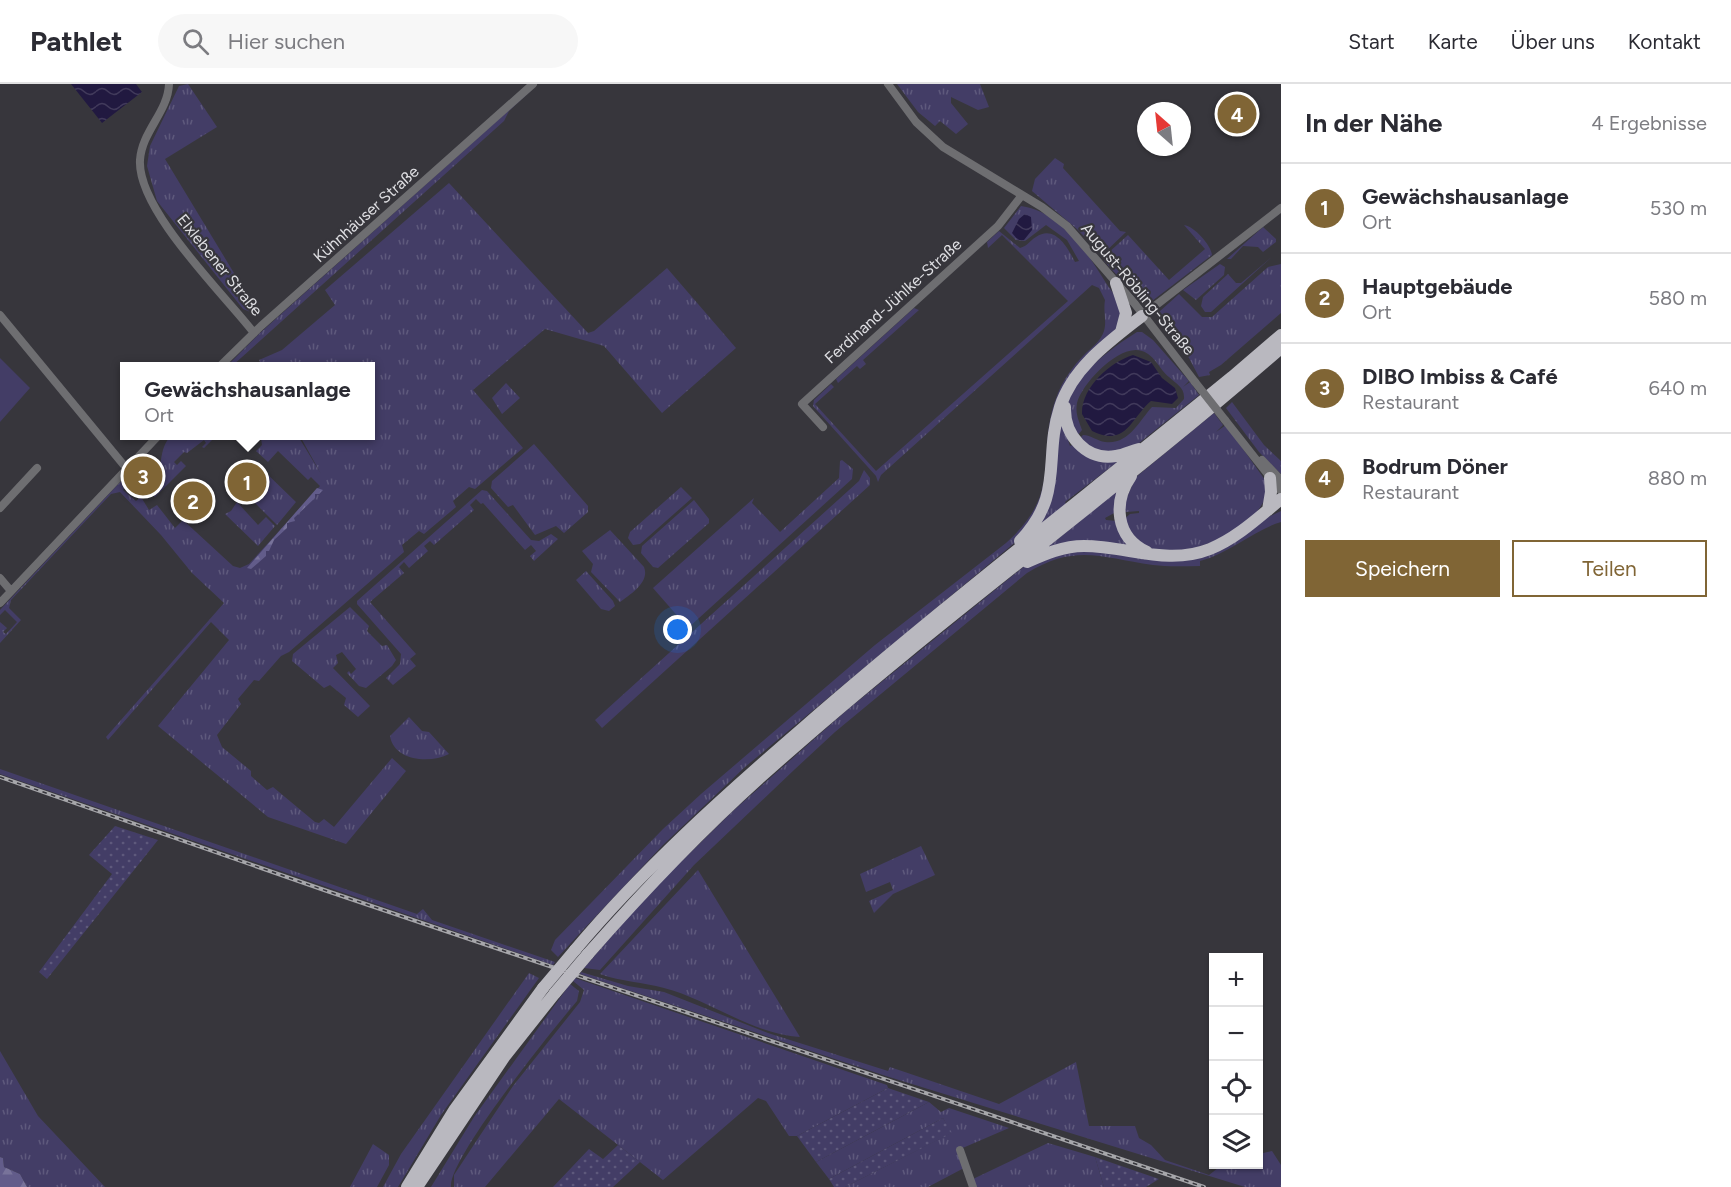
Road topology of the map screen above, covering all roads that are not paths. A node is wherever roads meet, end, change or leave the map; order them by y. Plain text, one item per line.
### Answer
1 (170, 84) edge
2 (533, 84) edge
3 (888, 84) edge
4 (1022, 195) junction
5 (1281, 208) edge
6 (1116, 283) junction
7 (0, 315) edge
8 (1142, 316) junction
9 (1121, 332) junction
10 (254, 333) junction
11 (1281, 335) edge
12 (1281, 348) edge
13 (224, 362) edge
14 (1065, 399) junction
15 (823, 427) dead end
16 (153, 440) edge
17 (1148, 446) junction
18 (37, 468) dead end
19 (1136, 468) junction
20 (127, 469) junction
21 (1276, 479) edge
22 (1281, 492) edge
23 (1281, 499) edge
24 (0, 508) edge
25 (1275, 509) edge
26 (1159, 556) junction
27 (1012, 561) junction
28 (0, 578) edge
29 (11, 591) junction
30 (0, 603) edge
31 (960, 1150) dead end
32 (407, 1187) edge
33 (417, 1187) edge
34 (973, 1187) edge

1 - 10 street, Elxlebener Straße
2 - 10 street, Kühnhäuser Straße
3 - 4 street, August-Röbling-Straße
4 - 6 street, August-Röbling-Straße
4 - 15 street, Ferdinand-Jühlke-Straße
5 - 8 street
6 - 8 street, August-Röbling-Straße
6 - 9 highway
7 - 20 street
8 - 9 highway
8 - 21 street, August-Röbling-Straße, bridge
9 - 14 highway
10 - 13 street, Kühnhäuser Straße
11 - 17 highway
12 - 19 highway
14 - 17 highway
14 - 27 highway
16 - 20 street
17 - 27 highway
18 - 24 street
19 - 26 highway
19 - 27 highway
20 - 29 street
21 - 22 street, August-Röbling-Straße
21 - 25 highway
23 - 25 highway
25 - 26 highway
26 - 27 highway
27 - 32 highway, bridge
27 - 33 highway, bridge
28 - 29 street
29 - 30 street
31 - 34 street

